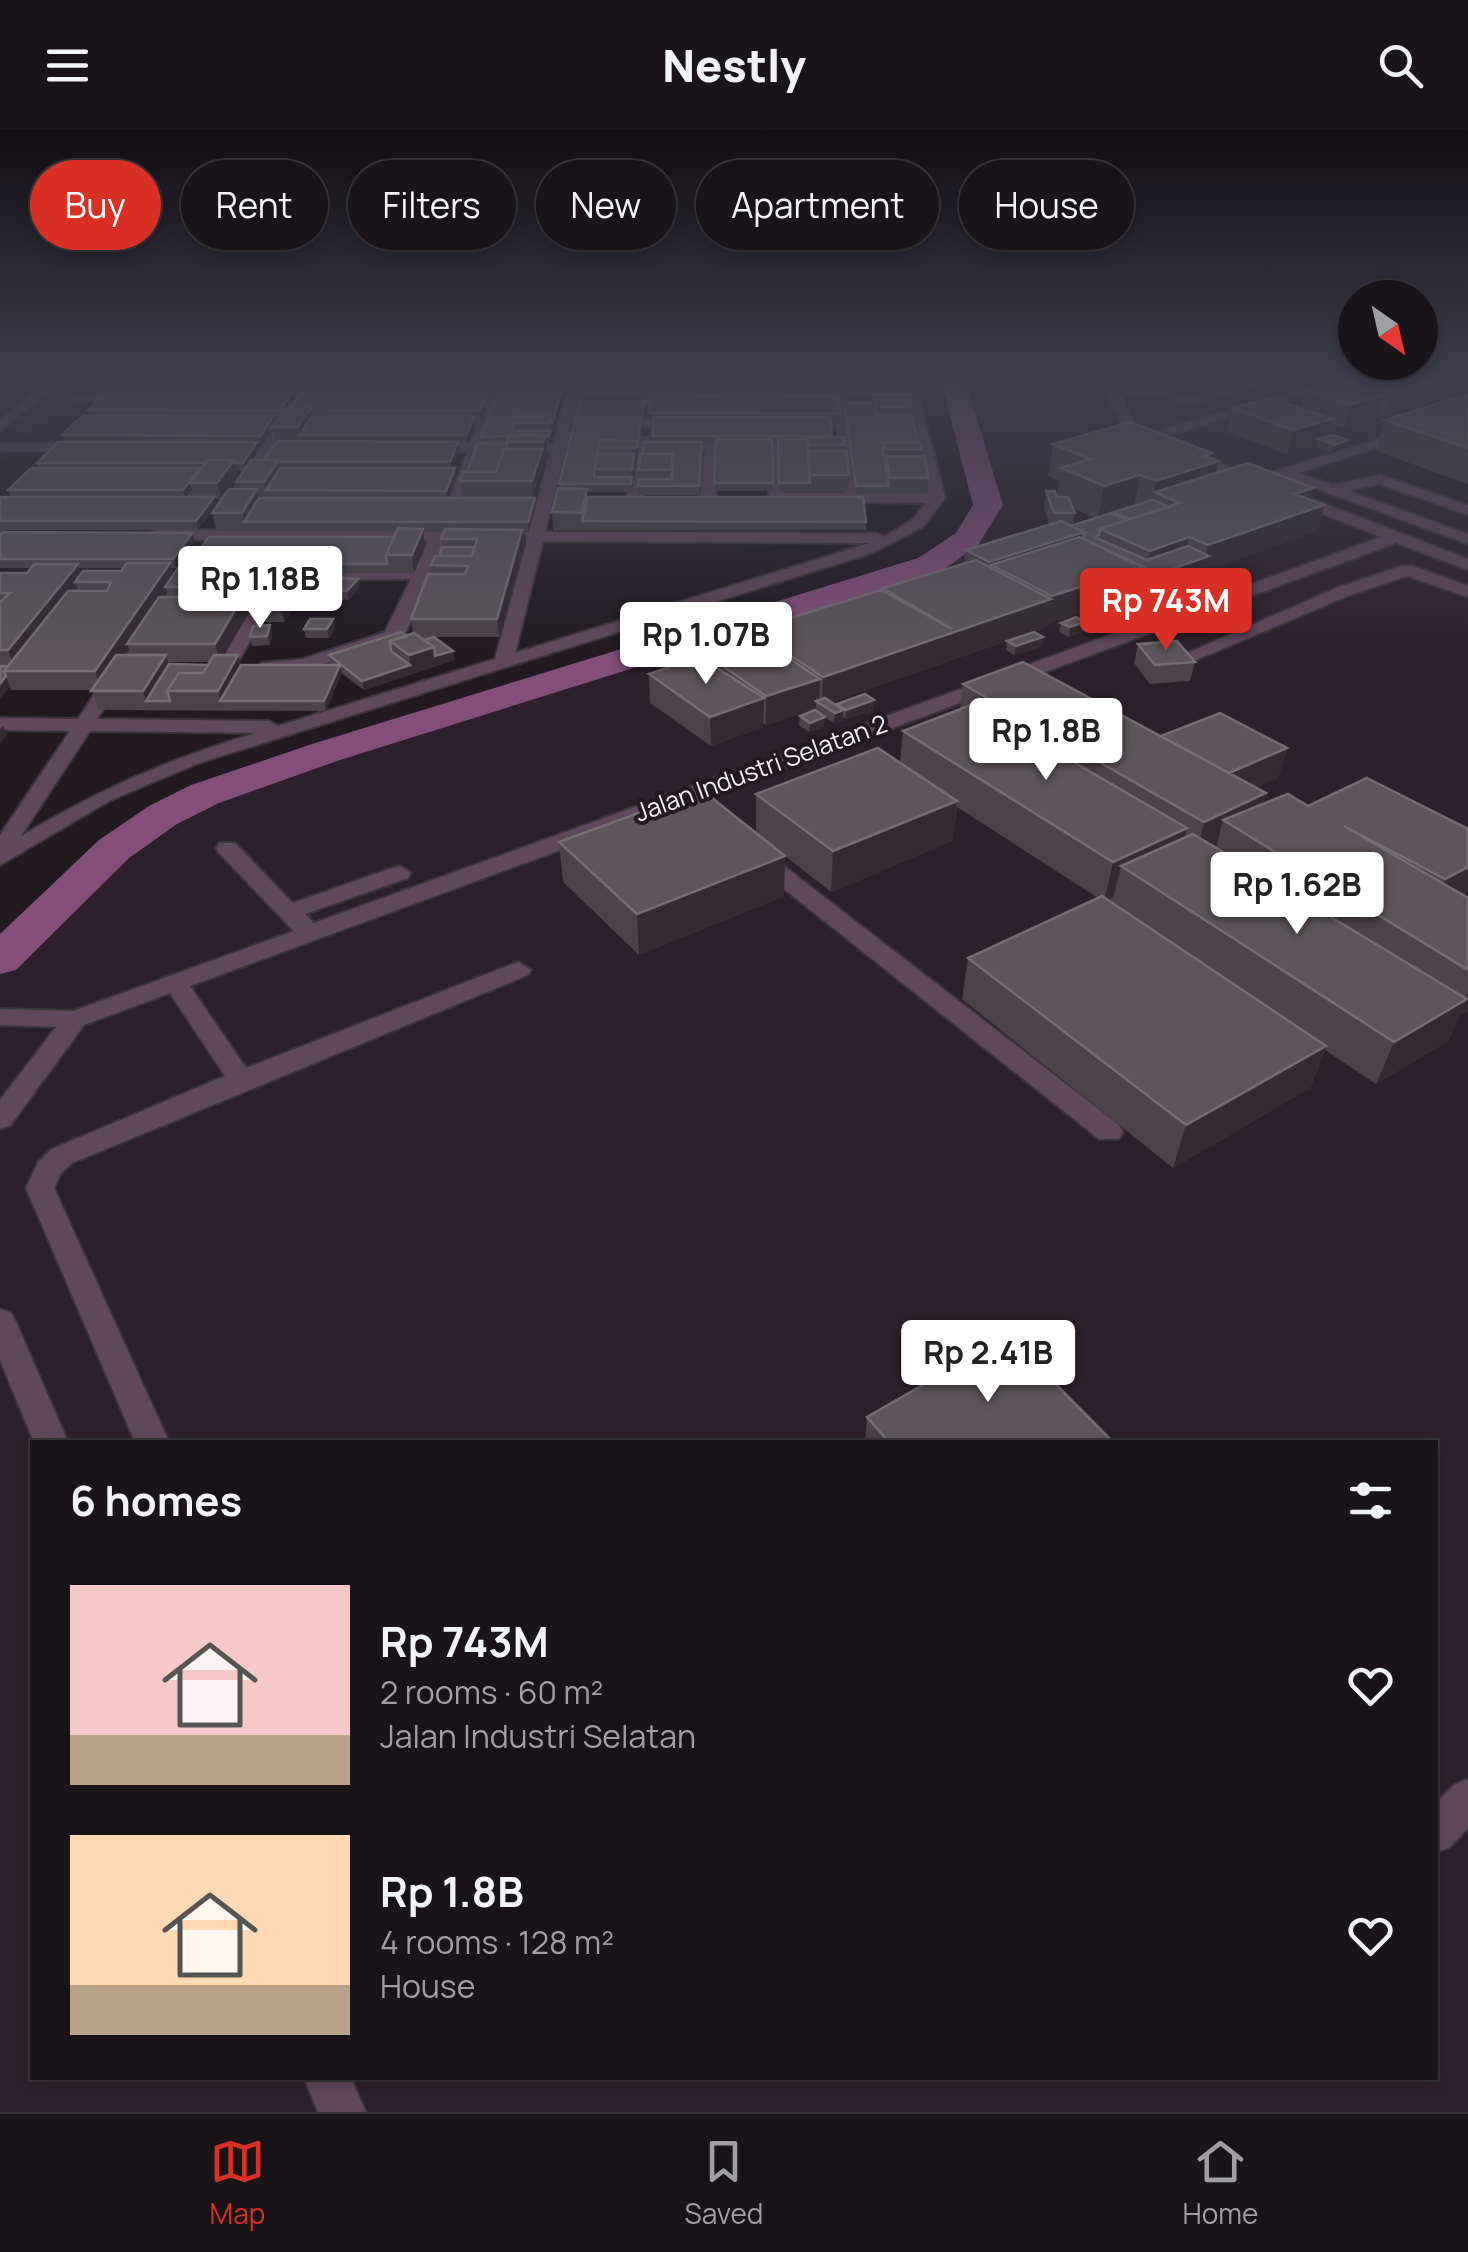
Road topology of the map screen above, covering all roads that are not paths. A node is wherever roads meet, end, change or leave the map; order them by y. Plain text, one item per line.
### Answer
1 (558, 472) edge
2 (638, 472) edge
3 (715, 472) edge
4 (772, 472) edge
5 (849, 472) edge
6 (928, 472) edge
7 (1230, 472) edge
8 (1286, 473) joint
9 (230, 475) edge
10 (250, 475) junction
11 (270, 475) edge
12 (446, 475) edge
13 (466, 475) joint
14 (1254, 482) junction
15 (1336, 489) junction
16 (851, 497) junction
17 (618, 498) edge
18 (635, 498) junction
19 (653, 498) edge
20 (690, 498) edge
21 (937, 498) junction
22 (251, 502) edge
23 (437, 502) edge
24 (456, 502) junction
25 (476, 502) edge
26 (1468, 510) edge
27 (221, 518) edge
28 (134, 535) edge
29 (438, 536) junction
30 (535, 536) junction
31 (1396, 537) junction
32 (894, 538) junction
33 (1468, 538) edge
34 (206, 542) junction
35 (1468, 564) edge
36 (1296, 573) junction
37 (239, 574) edge
38 (281, 574) junction
39 (418, 574) junction
40 (1342, 592) junction
41 (1468, 592) edge
42 (1184, 660) edge
43 (503, 665) junction
44 (139, 668) edge
45 (0, 724) edge
46 (84, 725) junction
47 (296, 727) junction
48 (682, 798) junction
49 (712, 822) edge
50 (743, 845) edge
51 (227, 848) dead end
52 (0, 855) edge
53 (400, 873) dead end
54 (290, 912) junction
55 (310, 933) junction
56 (519, 970) dead end
57 (175, 982) junction
58 (13, 1017) edge
59 (74, 1019) junction
60 (241, 1080) junction
61 (0, 1119) edge
62 (1109, 1132) dead end
63 (0, 1322) edge
64 (50, 1440) edge
65 (151, 1440) edge
66 (1468, 1799) edge
67 (1438, 1829) edge
68 (328, 2080) edge
69 (342, 2112) edge

1 - 30 street
2 - 18 street
3 - 20 street
4 - 16 street
5 - 16 street
6 - 21 street
7 - 14 street
8 - 14 street
8 - 15 street
9 - 10 street
10 - 11 street
10 - 22 street
12 - 13 street
13 - 24 street
14 - 31 street
15 - 26 street
15 - 33 street
16 - 21 street
17 - 18 street
18 - 19 street
21 - 32 street
23 - 24 street
24 - 25 street
27 - 34 street
28 - 34 street
29 - 30 street
29 - 34 street
29 - 39 street
30 - 32 street
30 - 43 street
31 - 35 street
31 - 36 street, Jalan Industri Selatan 2
32 - 43 street
36 - 40 street
36 - 48 street, Jalan Industri Selatan 2
37 - 38 street
38 - 39 street
38 - 39 street
40 - 41 street
40 - 42 street
43 - 47 street
44 - 46 street
45 - 46 street
46 - 47 street
46 - 52 street
47 - 52 street
48 - 49 street
48 - 55 street, Jalan Industri Selatan 2
50 - 62 street
51 - 54 street
53 - 54 street
54 - 55 street
55 - 57 street, Jalan Industri Selatan 2
56 - 60 street
57 - 59 street, Jalan Industri Selatan 2
57 - 60 street
58 - 59 street
59 - 61 street
60 - 65 street
63 - 64 street
66 - 67 street
68 - 69 street

